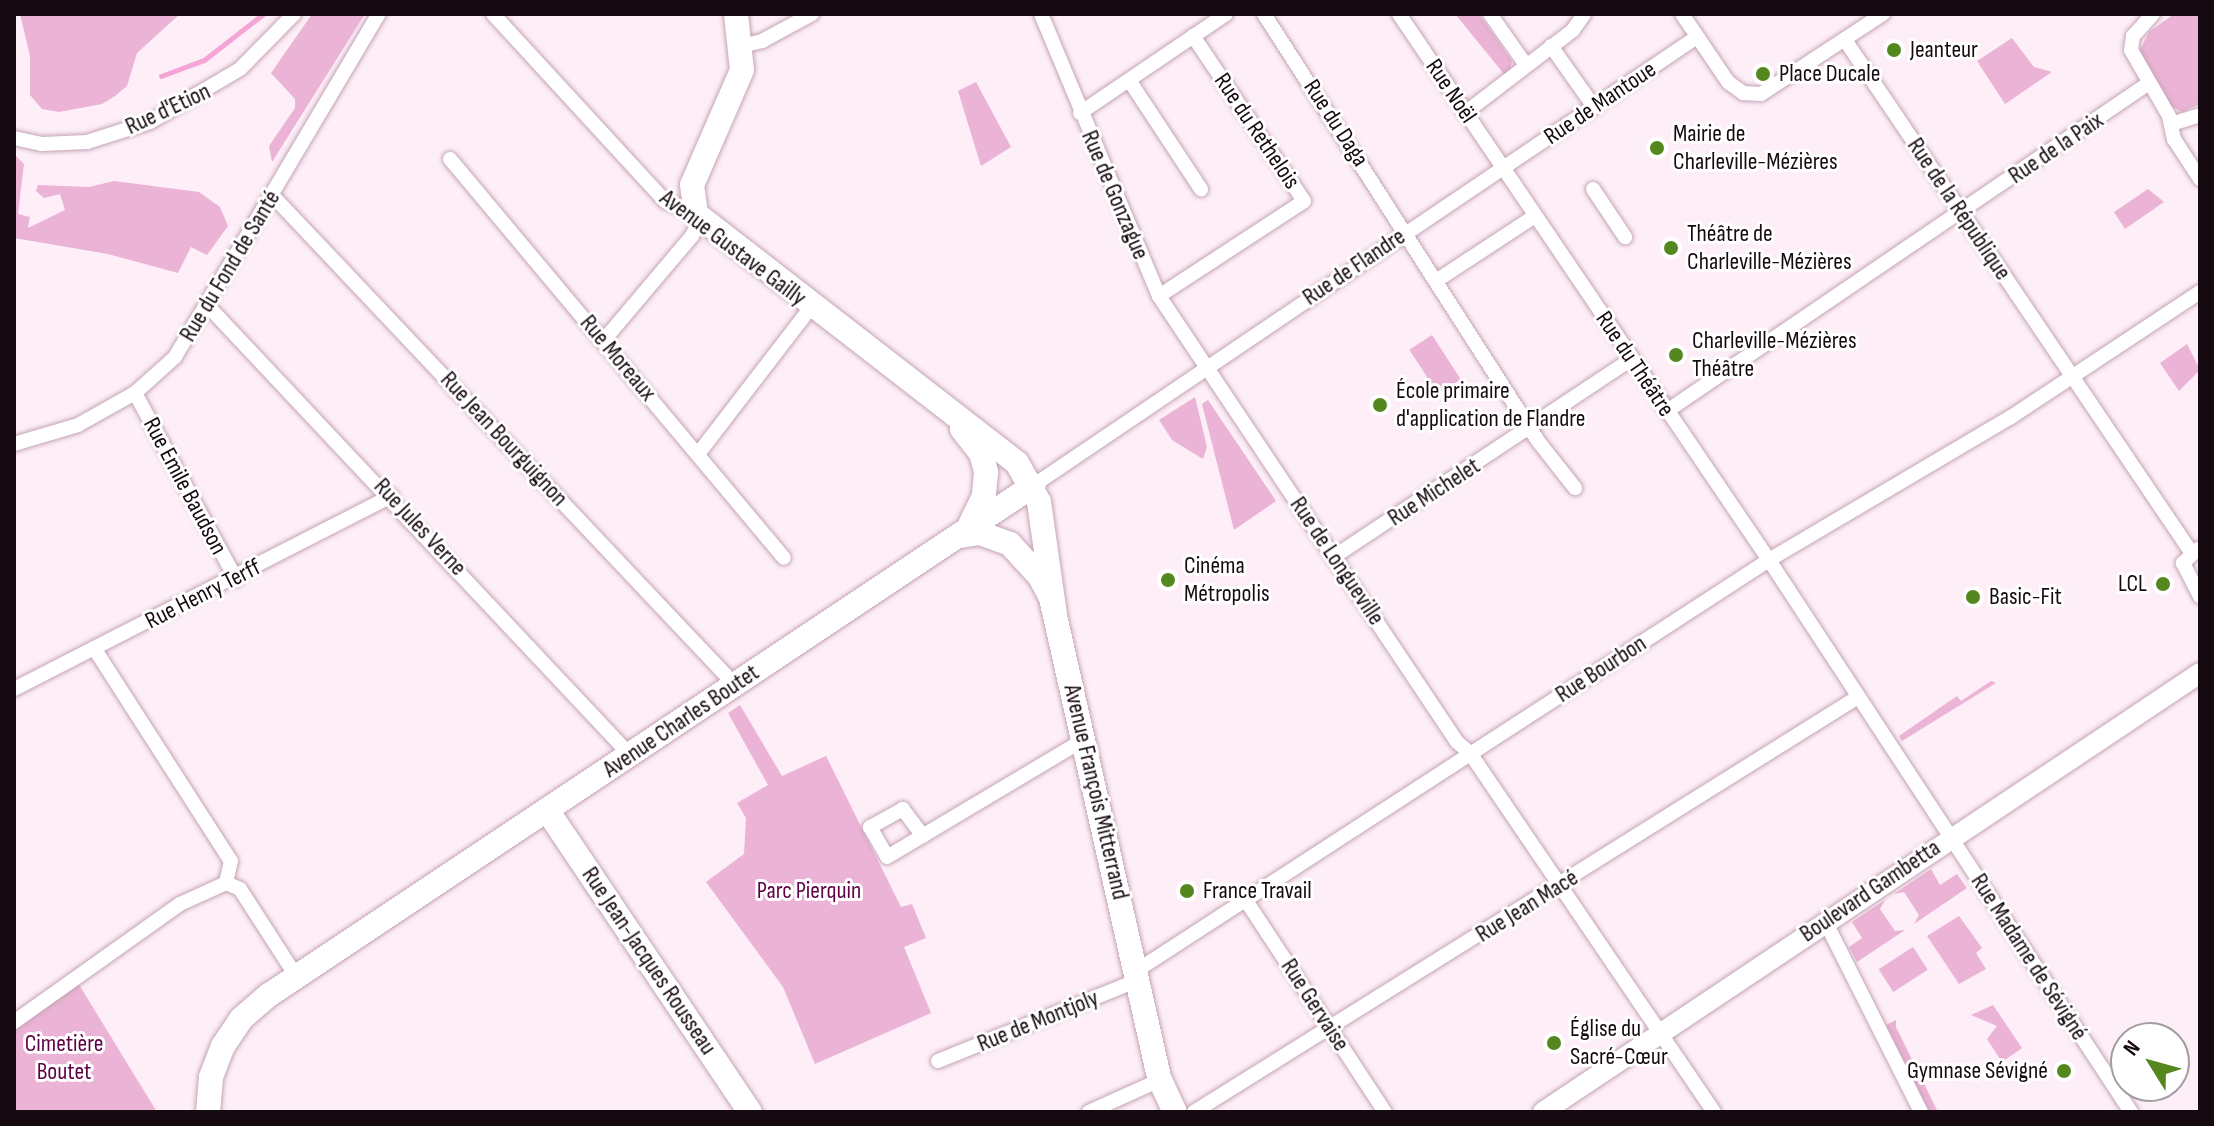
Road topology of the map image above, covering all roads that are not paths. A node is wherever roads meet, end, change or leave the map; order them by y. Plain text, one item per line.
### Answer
1 (294, 14) edge
2 (379, 14) edge
3 (493, 14) edge
4 (736, 14) edge
5 (812, 14) edge
6 (1041, 14) edge
7 (1226, 14) edge
8 (1264, 14) edge
9 (1399, 14) edge
10 (1490, 14) edge
11 (1584, 14) edge
12 (1682, 14) edge
13 (1883, 14) edge
14 (2153, 14) edge
15 (1193, 36) junction
16 (1697, 37) junction
17 (1845, 40) junction
18 (741, 46) junction
19 (1551, 46) junction
20 (1526, 65) junction
21 (1129, 80) junction
22 (2149, 83) junction
23 (1594, 107) junction
24 (1080, 113) junction
25 (1465, 113) junction
26 (2200, 115) edge
27 (2171, 124) junction
28 (14, 138) edge
29 (450, 159) dead end
30 (1502, 168) junction
31 (2200, 179) edge
32 (1201, 189) dead end
33 (1593, 189) dead end
34 (272, 195) junction
35 (1961, 212) junction
36 (698, 216) junction
37 (1535, 216) junction
38 (1407, 231) junction
39 (1625, 237) dead end
40 (1439, 279) junction
41 (2200, 292) edge
42 (1159, 296) junction
43 (207, 305) junction
44 (812, 306) junction
45 (604, 340) junction
46 (1632, 359) junction
47 (1206, 367) junction
48 (2072, 378) junction
49 (135, 393) junction
50 (923, 393) junction
51 (1667, 411) junction
52 (1533, 427) junction
53 (14, 444) edge
54 (698, 454) junction
55 (1034, 485) junction
56 (1575, 488) dead end
57 (391, 496) junction
58 (962, 534) junction
59 (2196, 550) edge
60 (1335, 556) junction
61 (784, 558) dead end
62 (1769, 560) junction
63 (236, 579) junction
64 (2200, 597) edge
65 (1055, 614) junction
66 (94, 648) junction
67 (2200, 673) edge
68 (735, 685) junction
69 (14, 689) edge
70 (1858, 697) junction
71 (1085, 739) junction
72 (1470, 753) junction
73 (630, 755) junction
74 (547, 810) junction
75 (923, 836) dead end
76 (1950, 836) junction
77 (226, 883) junction
78 (1559, 885) junction
79 (1245, 899) junction
80 (1825, 921) junction
81 (1137, 975) junction
82 (296, 976) junction
83 (14, 1022) edge
84 (1330, 1028) junction
85 (1662, 1032) junction
86 (938, 1061) dead end
87 (1160, 1080) junction
88 (208, 1112) edge
89 (750, 1112) edge
90 (1089, 1112) edge
91 (1175, 1112) edge
92 (1194, 1112) edge
93 (1385, 1112) edge
94 (1543, 1112) edge
95 (1714, 1112) edge
96 (1921, 1112) edge
97 (2131, 1112) edge

1 - 28 street, Rue d'Etion
2 - 34 street, Rue du Fond de Santé
3 - 36 street, Avenue Gustave Gailly
4 - 18 main road
5 - 18 street
6 - 24 street, Rue de Gonzague
7 - 15 street
8 - 38 street, Rue du Daga
9 - 25 street, Rue Noël
10 - 20 street
11 - 19 street
12 - 16 street
13 - 17 street
14 - 22 street
15 - 21 street
15 - 42 street, Rue du Rethelois
16 - 17 street
16 - 23 street, Rue de Mantoue
17 - 35 street, Rue de la République
18 - 36 main road
19 - 20 street
19 - 23 street
20 - 25 street
21 - 24 street
21 - 32 street
22 - 27 street
22 - 35 street, Rue de la Paix
23 - 30 street, Rue de Mantoue
24 - 42 street, Rue de Gonzague
25 - 30 street, Rue Noël
26 - 27 street
27 - 31 street
29 - 45 street, Rue Moreaux
30 - 37 street, Rue du Théâtre
30 - 38 street, Rue de Flandre
33 - 39 street
34 - 43 street, Rue du Fond de Santé
34 - 68 street, Rue Jean Bourguignon
35 - 48 street, Rue de la République
35 - 51 street, Rue de la Paix
36 - 44 main road, Avenue Gustave Gailly
36 - 45 street
37 - 40 street
37 - 46 street, Rue du Théâtre
38 - 40 street, Rue du Daga
38 - 47 street, Rue de Flandre
40 - 52 street, Rue du Daga
41 - 48 street, Rue Bourbon
42 - 47 street, Rue de Gonzague
43 - 49 street, Rue du Fond de Santé
43 - 57 street, Rue Jules Verne
44 - 50 main road, Avenue Gustave Gailly
44 - 54 street
45 - 54 street, Rue Moreaux
46 - 51 street, Rue du Théâtre
46 - 52 street, Rue Michelet
47 - 55 street, Avenue Charles Boutet
47 - 60 street, Rue de Longueville
48 - 59 street, Rue de la République
48 - 62 street, Rue Bourbon
49 - 53 street, Rue du Fond de Santé
49 - 63 street, Rue Emile Baudson
50 - 55 main road
50 - 58 main road
51 - 62 street, Rue du Théâtre
52 - 56 street
52 - 60 street, Rue Michelet
54 - 61 street, Rue Moreaux
55 - 58 main road, Avenue Charles Boutet
55 - 65 main road
57 - 63 street, Rue Henry Terff
57 - 73 street, Rue Jules Verne
58 - 65 main road
58 - 68 main road, Avenue Charles Boutet
59 - 64 street
60 - 72 street, Rue de Longueville
62 - 70 street, Rue Madame de Sévigné
62 - 72 street, Rue Bourbon
63 - 66 street, Rue Henry Terff
65 - 71 main road, Avenue François Mitterrand
66 - 69 street, Rue Henry Terff
66 - 77 street
67 - 76 street, Boulevard Gambetta
68 - 73 main road, Avenue Charles Boutet
70 - 76 street, Rue Madame de Sévigné
70 - 78 street, Rue Jean Macé
71 - 75 street
71 - 81 main road, Avenue François Mitterrand
72 - 78 street, Rue de Longueville
72 - 79 street, Rue Bourbon
73 - 74 main road, Avenue Charles Boutet
74 - 82 main road, Avenue Charles Boutet
74 - 89 main road, Rue Jean-Jacques Rousseau
76 - 80 street, Boulevard Gambetta
76 - 97 street, Rue Madame de Sévigné
77 - 82 street
77 - 83 street
78 - 84 street, Rue Jean Macé
78 - 85 street, Rue de Longueville
79 - 81 street, Rue Bourbon
79 - 84 street, Rue Gervaise
80 - 85 street, Boulevard Gambetta
80 - 96 street
81 - 86 street, Rue de Montjoly
81 - 87 main road
82 - 88 main road, Avenue Charles Boutet
84 - 92 street, Rue Jean Macé
84 - 93 street, Rue Gervaise
85 - 94 street, Boulevard Gambetta
85 - 95 street, Rue de Longueville
87 - 90 street
87 - 91 main road

